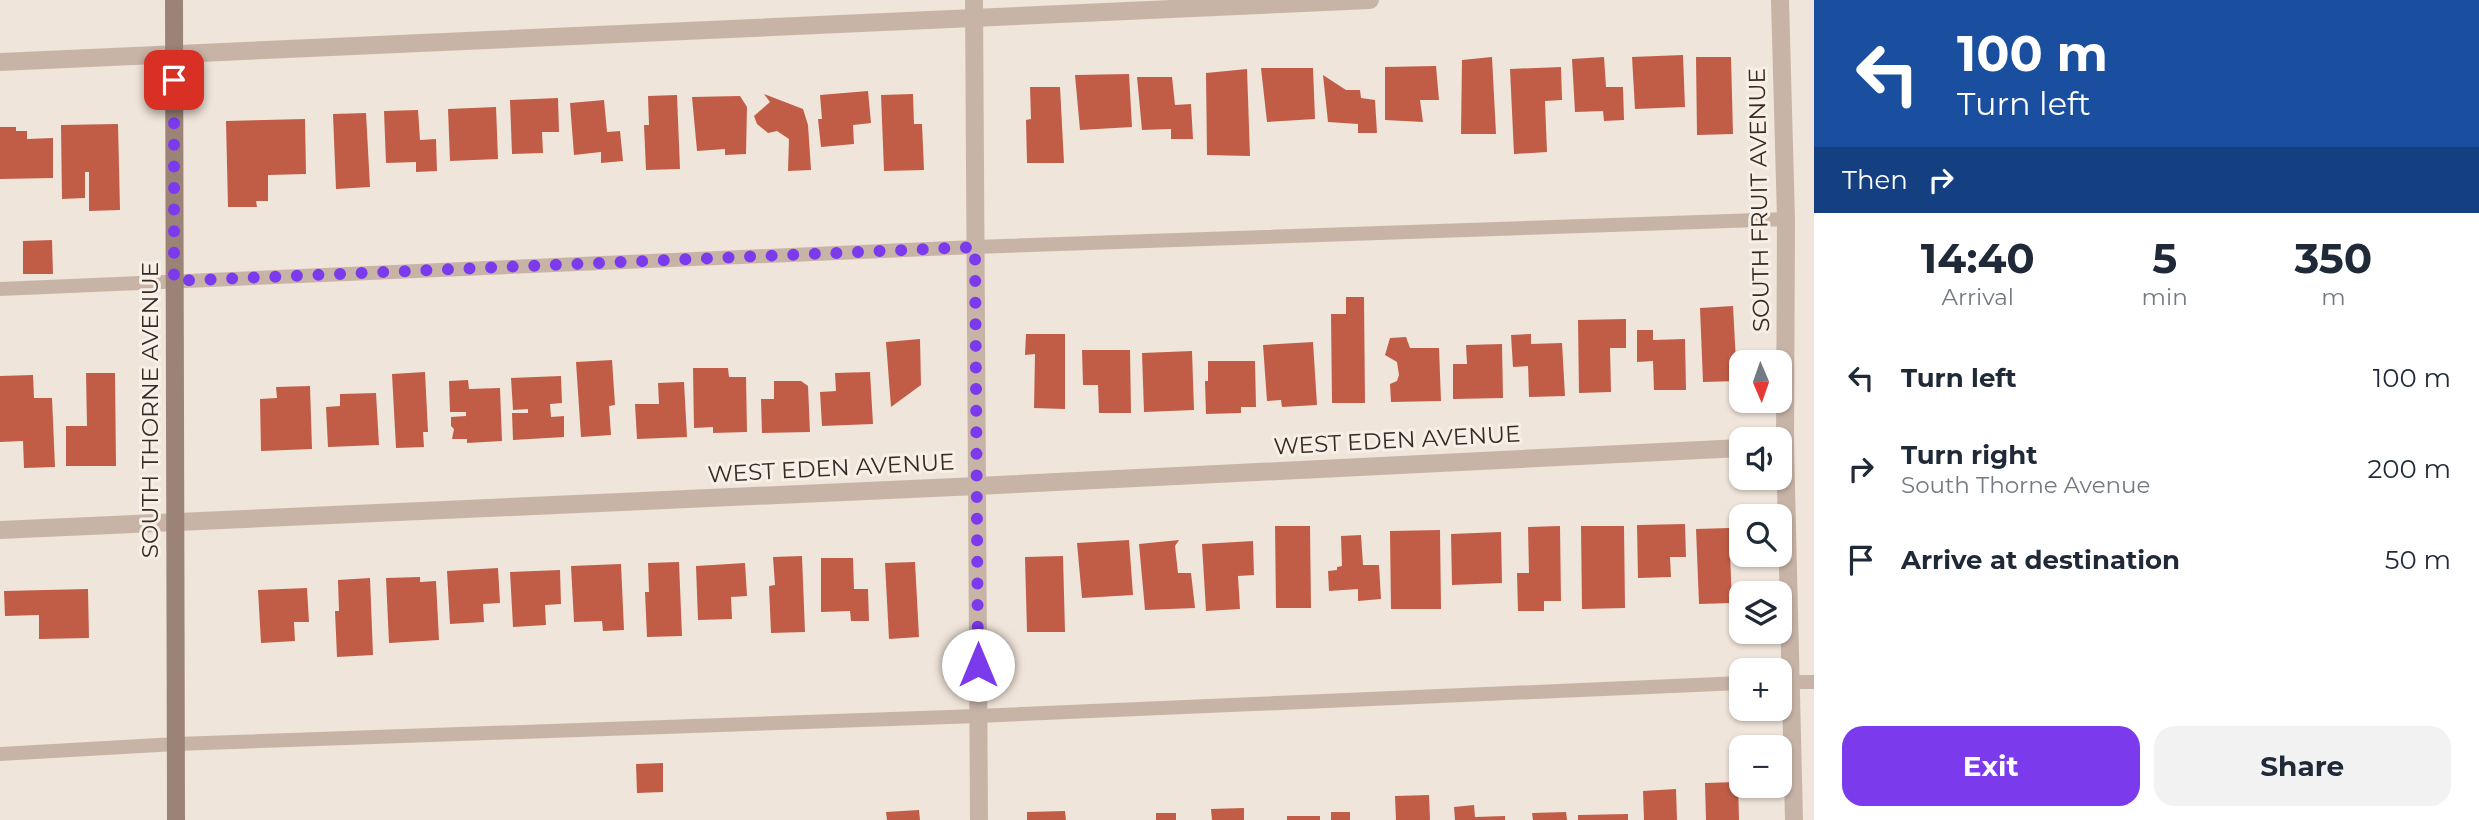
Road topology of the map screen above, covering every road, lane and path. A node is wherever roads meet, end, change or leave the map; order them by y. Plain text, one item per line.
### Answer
1 (174, 0) edge
2 (1370, 0) edge
3 (1780, 0) edge
4 (974, 8) edge
5 (174, 55) junction
6 (0, 62) edge
7 (1786, 219) junction
8 (975, 247) junction
9 (174, 281) junction
10 (0, 289) edge
11 (1782, 427) edge
12 (1729, 449) edge
13 (977, 486) junction
14 (1783, 490) edge
15 (174, 523) junction
16 (0, 530) edge
17 (1785, 658) edge
18 (1792, 681) edge
19 (1814, 682) edge
20 (1729, 684) edge
21 (978, 716) junction
22 (1788, 721) edge
23 (176, 744) junction
24 (0, 754) edge
25 (176, 820) edge
26 (979, 820) edge
27 (1794, 820) edge

1 - 5 main road, SOUTH THORNE AVENUE
2 - 4 street
3 - 7 street, SOUTH FRUIT AVENUE
4 - 5 street
4 - 8 street
5 - 6 street
5 - 9 main road, SOUTH THORNE AVENUE
7 - 8 lane
7 - 11 street, SOUTH FRUIT AVENUE
8 - 9 lane
8 - 13 street
9 - 10 lane
9 - 15 main road, SOUTH THORNE AVENUE
12 - 13 street, WEST EDEN AVENUE
13 - 15 street, WEST EDEN AVENUE
13 - 21 street
14 - 17 street, SOUTH FRUIT AVENUE
15 - 16 street, WEST EDEN AVENUE
15 - 23 main road, SOUTH THORNE AVENUE
18 - 19 lane
20 - 21 lane
21 - 23 lane
21 - 26 street
22 - 27 street, SOUTH FRUIT AVENUE
23 - 24 lane
23 - 25 main road, SOUTH THORNE AVENUE

